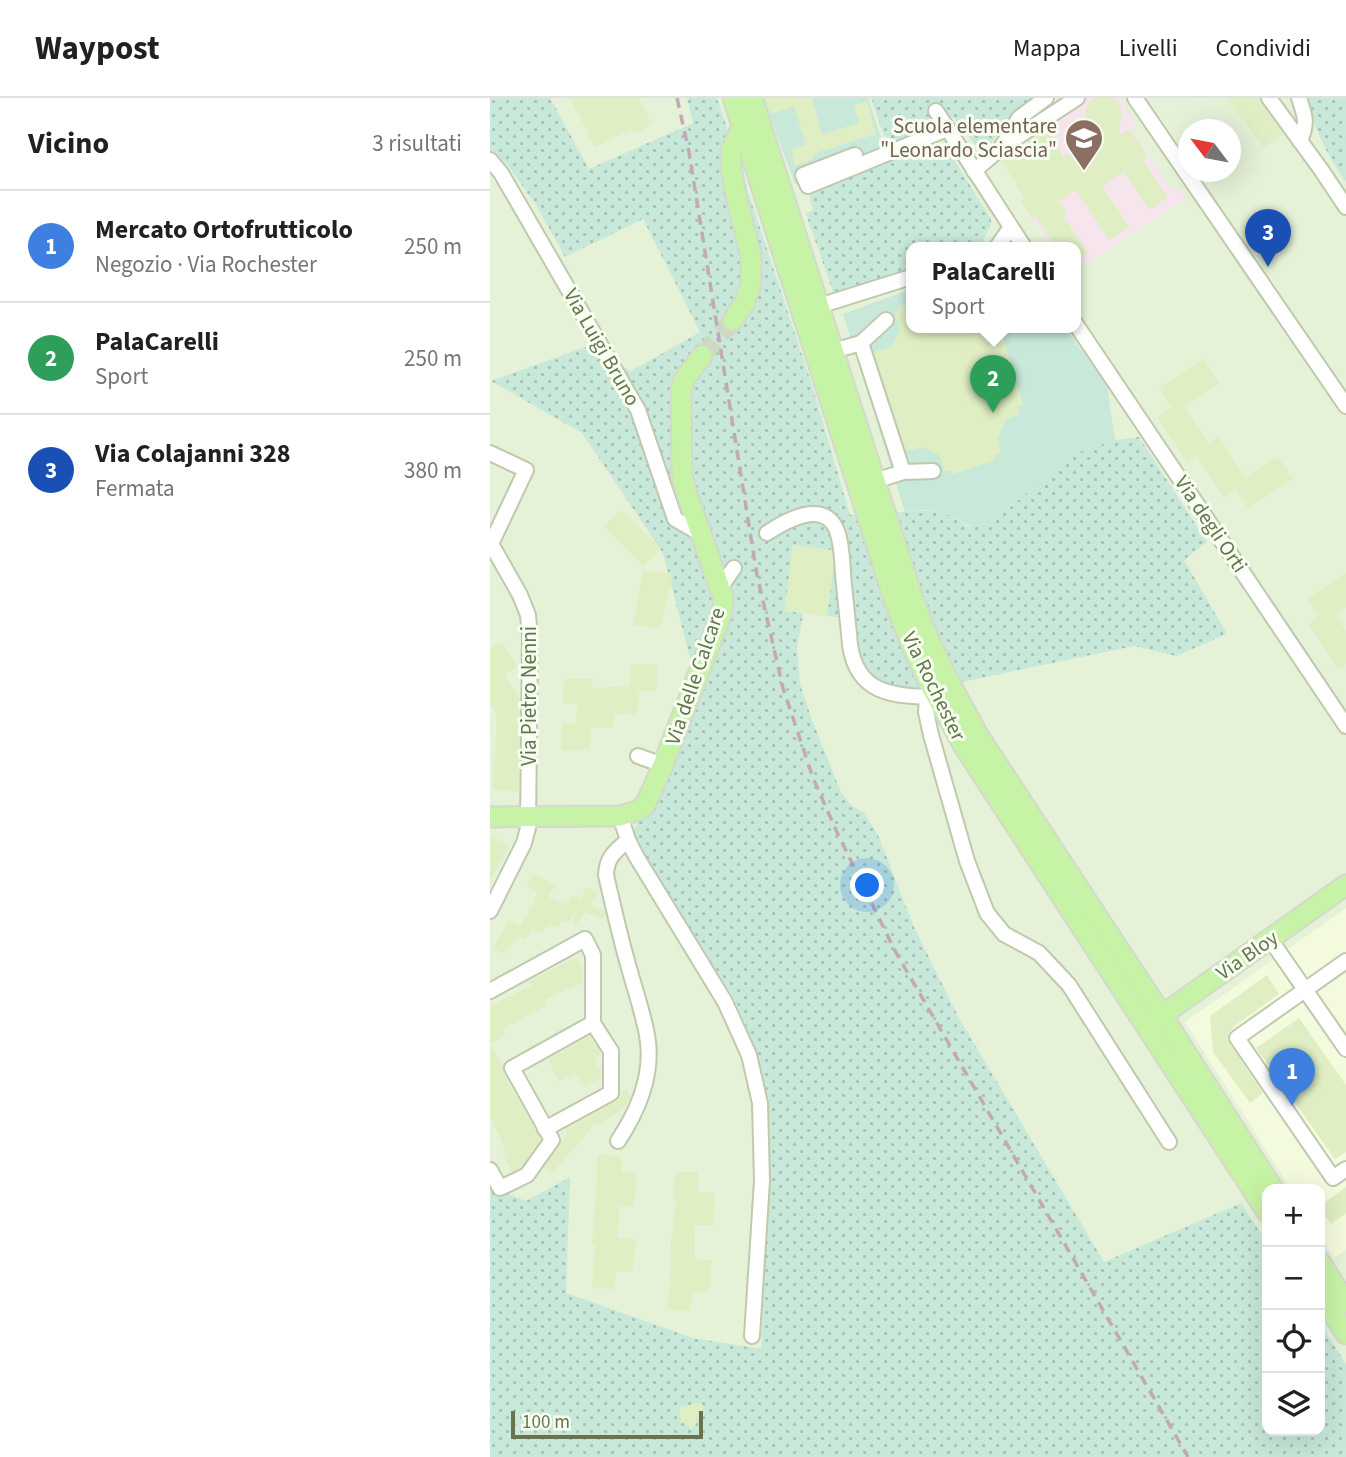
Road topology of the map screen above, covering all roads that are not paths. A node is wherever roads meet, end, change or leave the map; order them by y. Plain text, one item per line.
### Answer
1 (733, 98) edge
2 (752, 98) edge
3 (1046, 98) edge
4 (1077, 98) edge
5 (1135, 98) edge
6 (1269, 98) edge
7 (1299, 98) edge
8 (936, 111) dead end
9 (750, 123) junction
10 (947, 130) junction
11 (1300, 141) junction
12 (1002, 146) junction
13 (855, 155) dead end
14 (490, 160) edge
15 (974, 171) junction
16 (1346, 207) edge
17 (1011, 227) junction
18 (1000, 242) edge
19 (1021, 242) edge
20 (906, 279) edge
21 (819, 306) junction
22 (733, 320) tunnel mouth
23 (886, 320) dead end
24 (1081, 332) edge
25 (860, 343) junction
26 (833, 351) junction
27 (702, 356) tunnel mouth
28 (1346, 407) edge
29 (490, 453) edge
30 (933, 471) dead end
31 (903, 472) junction
32 (875, 481) junction
33 (767, 533) dead end
34 (701, 534) junction
35 (491, 543) edge
36 (734, 568) dead end
37 (720, 588) junction
38 (932, 697) junction
39 (1346, 726) edge
40 (638, 755) dead end
41 (663, 765) junction
42 (620, 816) junction
43 (490, 817) edge
44 (529, 817) junction
45 (628, 840) junction
46 (1346, 885) edge
47 (490, 911) edge
48 (1270, 939) junction
49 (1346, 961) edge
50 (490, 990) edge
51 (1305, 990) junction
52 (1155, 1020) junction
53 (593, 1023) junction
54 (1346, 1049) edge
55 (545, 1129) junction
56 (618, 1141) dead end
57 (1169, 1142) dead end
58 (1346, 1169) edge
59 (490, 1170) edge
60 (1270, 1184) edge
61 (1262, 1203) edge
62 (1325, 1270) edge
63 (1325, 1301) edge
64 (1346, 1303) edge
65 (1346, 1334) edge
66 (752, 1336) dead end

1 - 9 main road, Via Rochester
2 - 9 main road, Via Rochester
3 - 12 street
4 - 12 street
5 - 28 street
6 - 11 street
7 - 11 street
8 - 10 street
9 - 21 main road, Via Rochester
9 - 22 main road
9 - 38 main road, Via Rochester
10 - 13 street
10 - 15 street
11 - 16 street
12 - 15 street
14 - 34 street, Via Luigi Bruno
15 - 17 street
17 - 18 street
17 - 19 street
20 - 21 street
21 - 26 main road, Via Rochester
23 - 25 street
24 - 39 street, Via degli Orti
25 - 26 street
25 - 31 street
26 - 32 main road, Via Rochester
27 - 34 main road, Via delle Calcare
29 - 35 street
30 - 31 street
31 - 32 street
32 - 52 main road, Via Rochester
33 - 38 street
34 - 37 main road, Via delle Calcare
35 - 44 street, Via Pietro Nenni
36 - 37 street
37 - 41 main road, Via delle Calcare
38 - 52 main road, Via Rochester
38 - 57 street
40 - 41 street
41 - 42 main road, Via delle Calcare
42 - 44 main road
42 - 45 street
43 - 44 main road
44 - 47 street, Via Pietro Nenni
45 - 56 street
45 - 66 street
46 - 48 main road, Via Bloy
48 - 51 street
48 - 52 main road, Via Bloy
49 - 51 street
50 - 53 street
51 - 54 street
51 - 58 street
52 - 60 main road, Via Rochester
52 - 61 main road, Via Rochester
53 - 55 street
53 - 55 street
55 - 59 street
62 - 64 main road
63 - 65 main road

